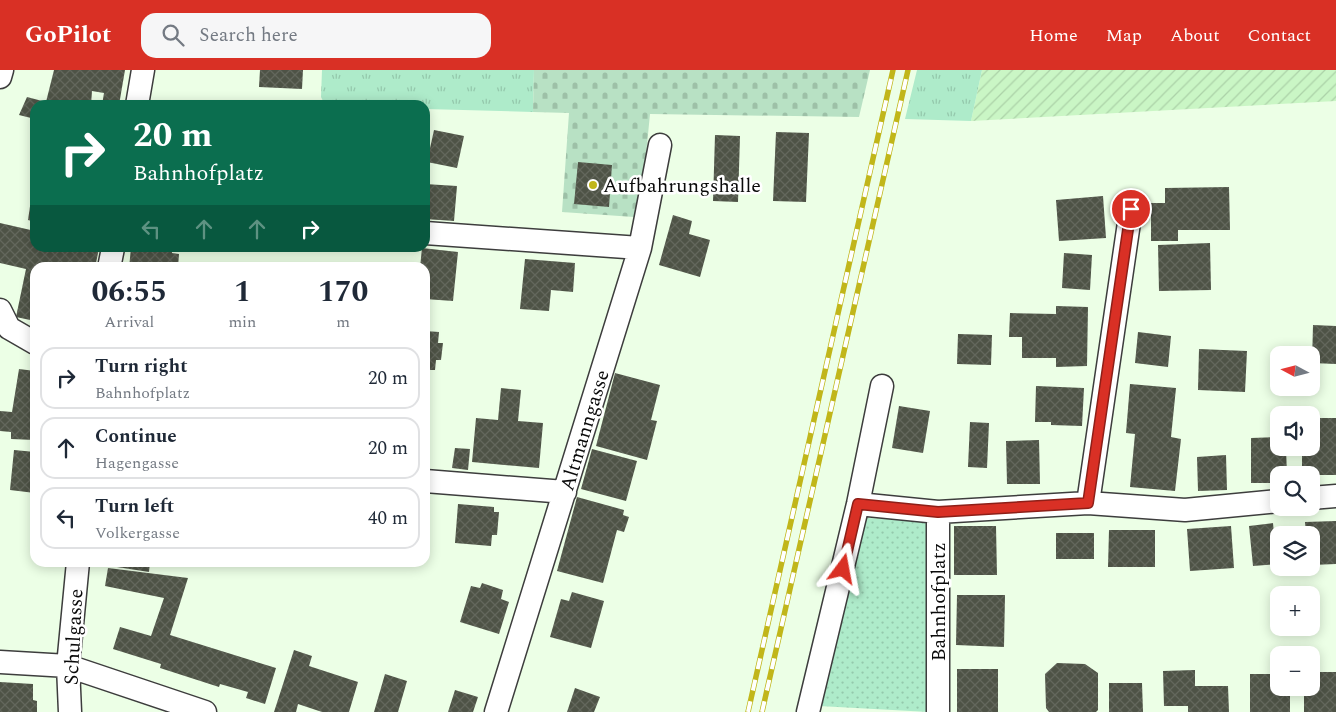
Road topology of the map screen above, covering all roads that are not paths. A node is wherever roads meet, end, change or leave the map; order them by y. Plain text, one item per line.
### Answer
1 (2, 70) edge
2 (143, 70) edge
3 (0, 77) edge
4 (138, 100) edge
5 (660, 145) dead end
6 (1131, 209) dead end
7 (430, 233) edge
8 (640, 248) junction
9 (0, 310) edge
10 (30, 340) edge
11 (882, 386) dead end
12 (430, 481) edge
13 (565, 492) junction
14 (1336, 496) edge
15 (1320, 497) edge
16 (1270, 502) edge
17 (1088, 503) junction
18 (858, 504) junction
19 (938, 512) junction
20 (78, 567) edge
21 (0, 662) edge
22 (68, 666) junction
23 (70, 712) edge
24 (205, 712) edge
25 (496, 712) edge
26 (808, 712) edge
27 (938, 712) edge

1 - 3 street
2 - 4 street
5 - 8 street, Altmanngasse
6 - 17 street
7 - 8 street
8 - 13 street, Altmanngasse
9 - 10 street
11 - 18 street
12 - 13 street
13 - 25 street, Altmanngasse
14 - 15 street
16 - 17 street
17 - 19 street
18 - 19 street
18 - 26 street
19 - 27 street, Bahnhofplatz
20 - 22 street, Schulgasse
21 - 22 street
22 - 23 street, Schulgasse
22 - 24 street

